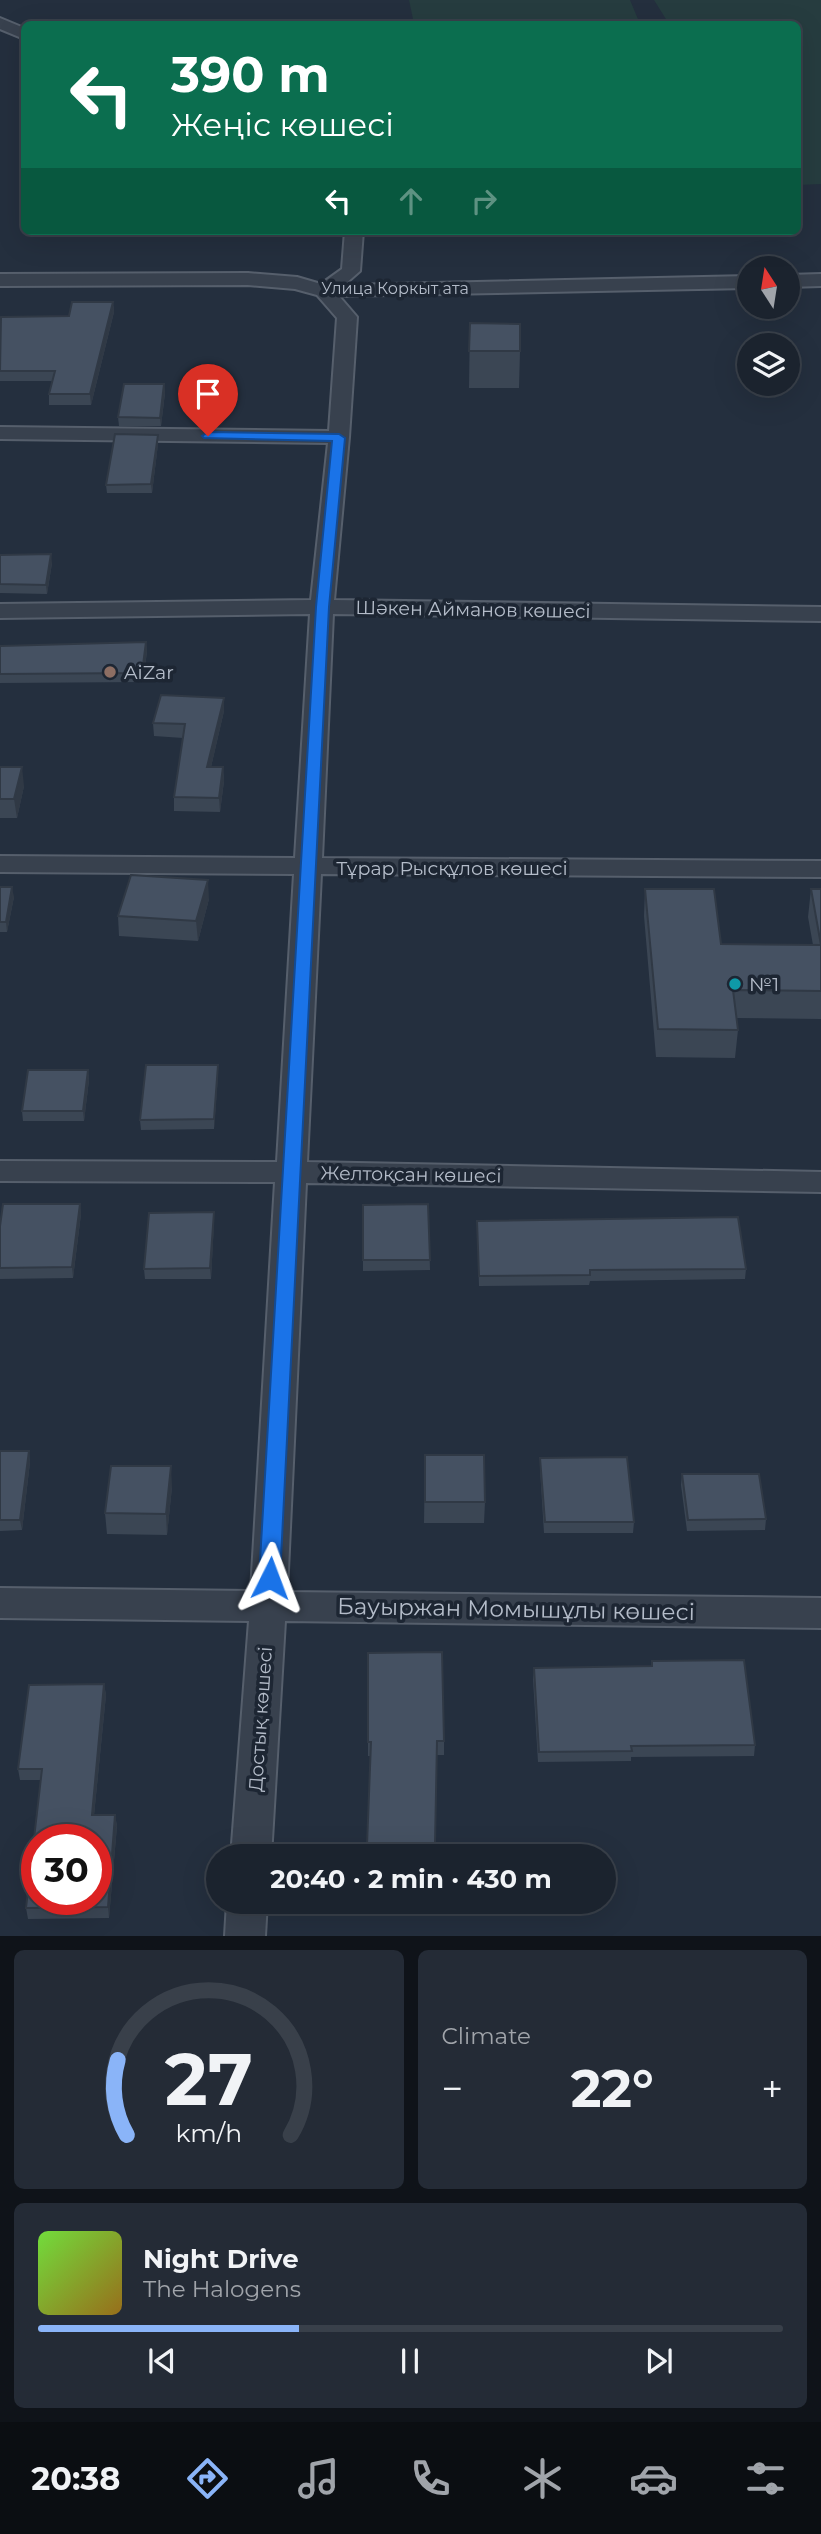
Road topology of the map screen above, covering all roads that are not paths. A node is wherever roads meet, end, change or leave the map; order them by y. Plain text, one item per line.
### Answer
1 (0, 23) edge
2 (21, 33) edge
3 (354, 235) edge
4 (0, 280) edge
5 (821, 280) edge
6 (800, 281) edge
7 (737, 282) edge
8 (324, 291) junction
9 (0, 433) edge
10 (339, 438) junction
11 (323, 607) junction
12 (0, 611) edge
13 (821, 614) edge
14 (0, 864) edge
15 (309, 868) junction
16 (821, 869) edge
17 (0, 1171) edge
18 (292, 1172) junction
19 (821, 1182) edge
20 (0, 1603) edge
21 (268, 1605) junction
22 (821, 1613) edge
23 (252, 1844) edge
24 (246, 1914) edge
25 (245, 1936) edge

1 - 2 street
3 - 8 street
4 - 8 street, Улица Коркыт ата
5 - 6 street
7 - 8 street, Улица Коркыт ата
8 - 10 street, Достық көшесі
9 - 10 street
10 - 11 street, Достық көшесі
11 - 12 street, Шәкен Айманов көшесі
11 - 13 street, Шәкен Айманов көшесі
11 - 15 street, Достық көшесі
14 - 15 street, Тұрар Рысқұлов көшесі
15 - 16 street, Тұрар Рысқұлов көшесі
15 - 18 street, Достық көшесі
17 - 18 street, Желтоқсан көшесі
18 - 19 street, Желтоқсан көшесі
18 - 21 street, Достық көшесі
20 - 21 street, Бауыржан Момышұлы көшесі
21 - 22 street, Бауыржан Момышұлы көшесі
21 - 23 street, Достық көшесі
24 - 25 street

